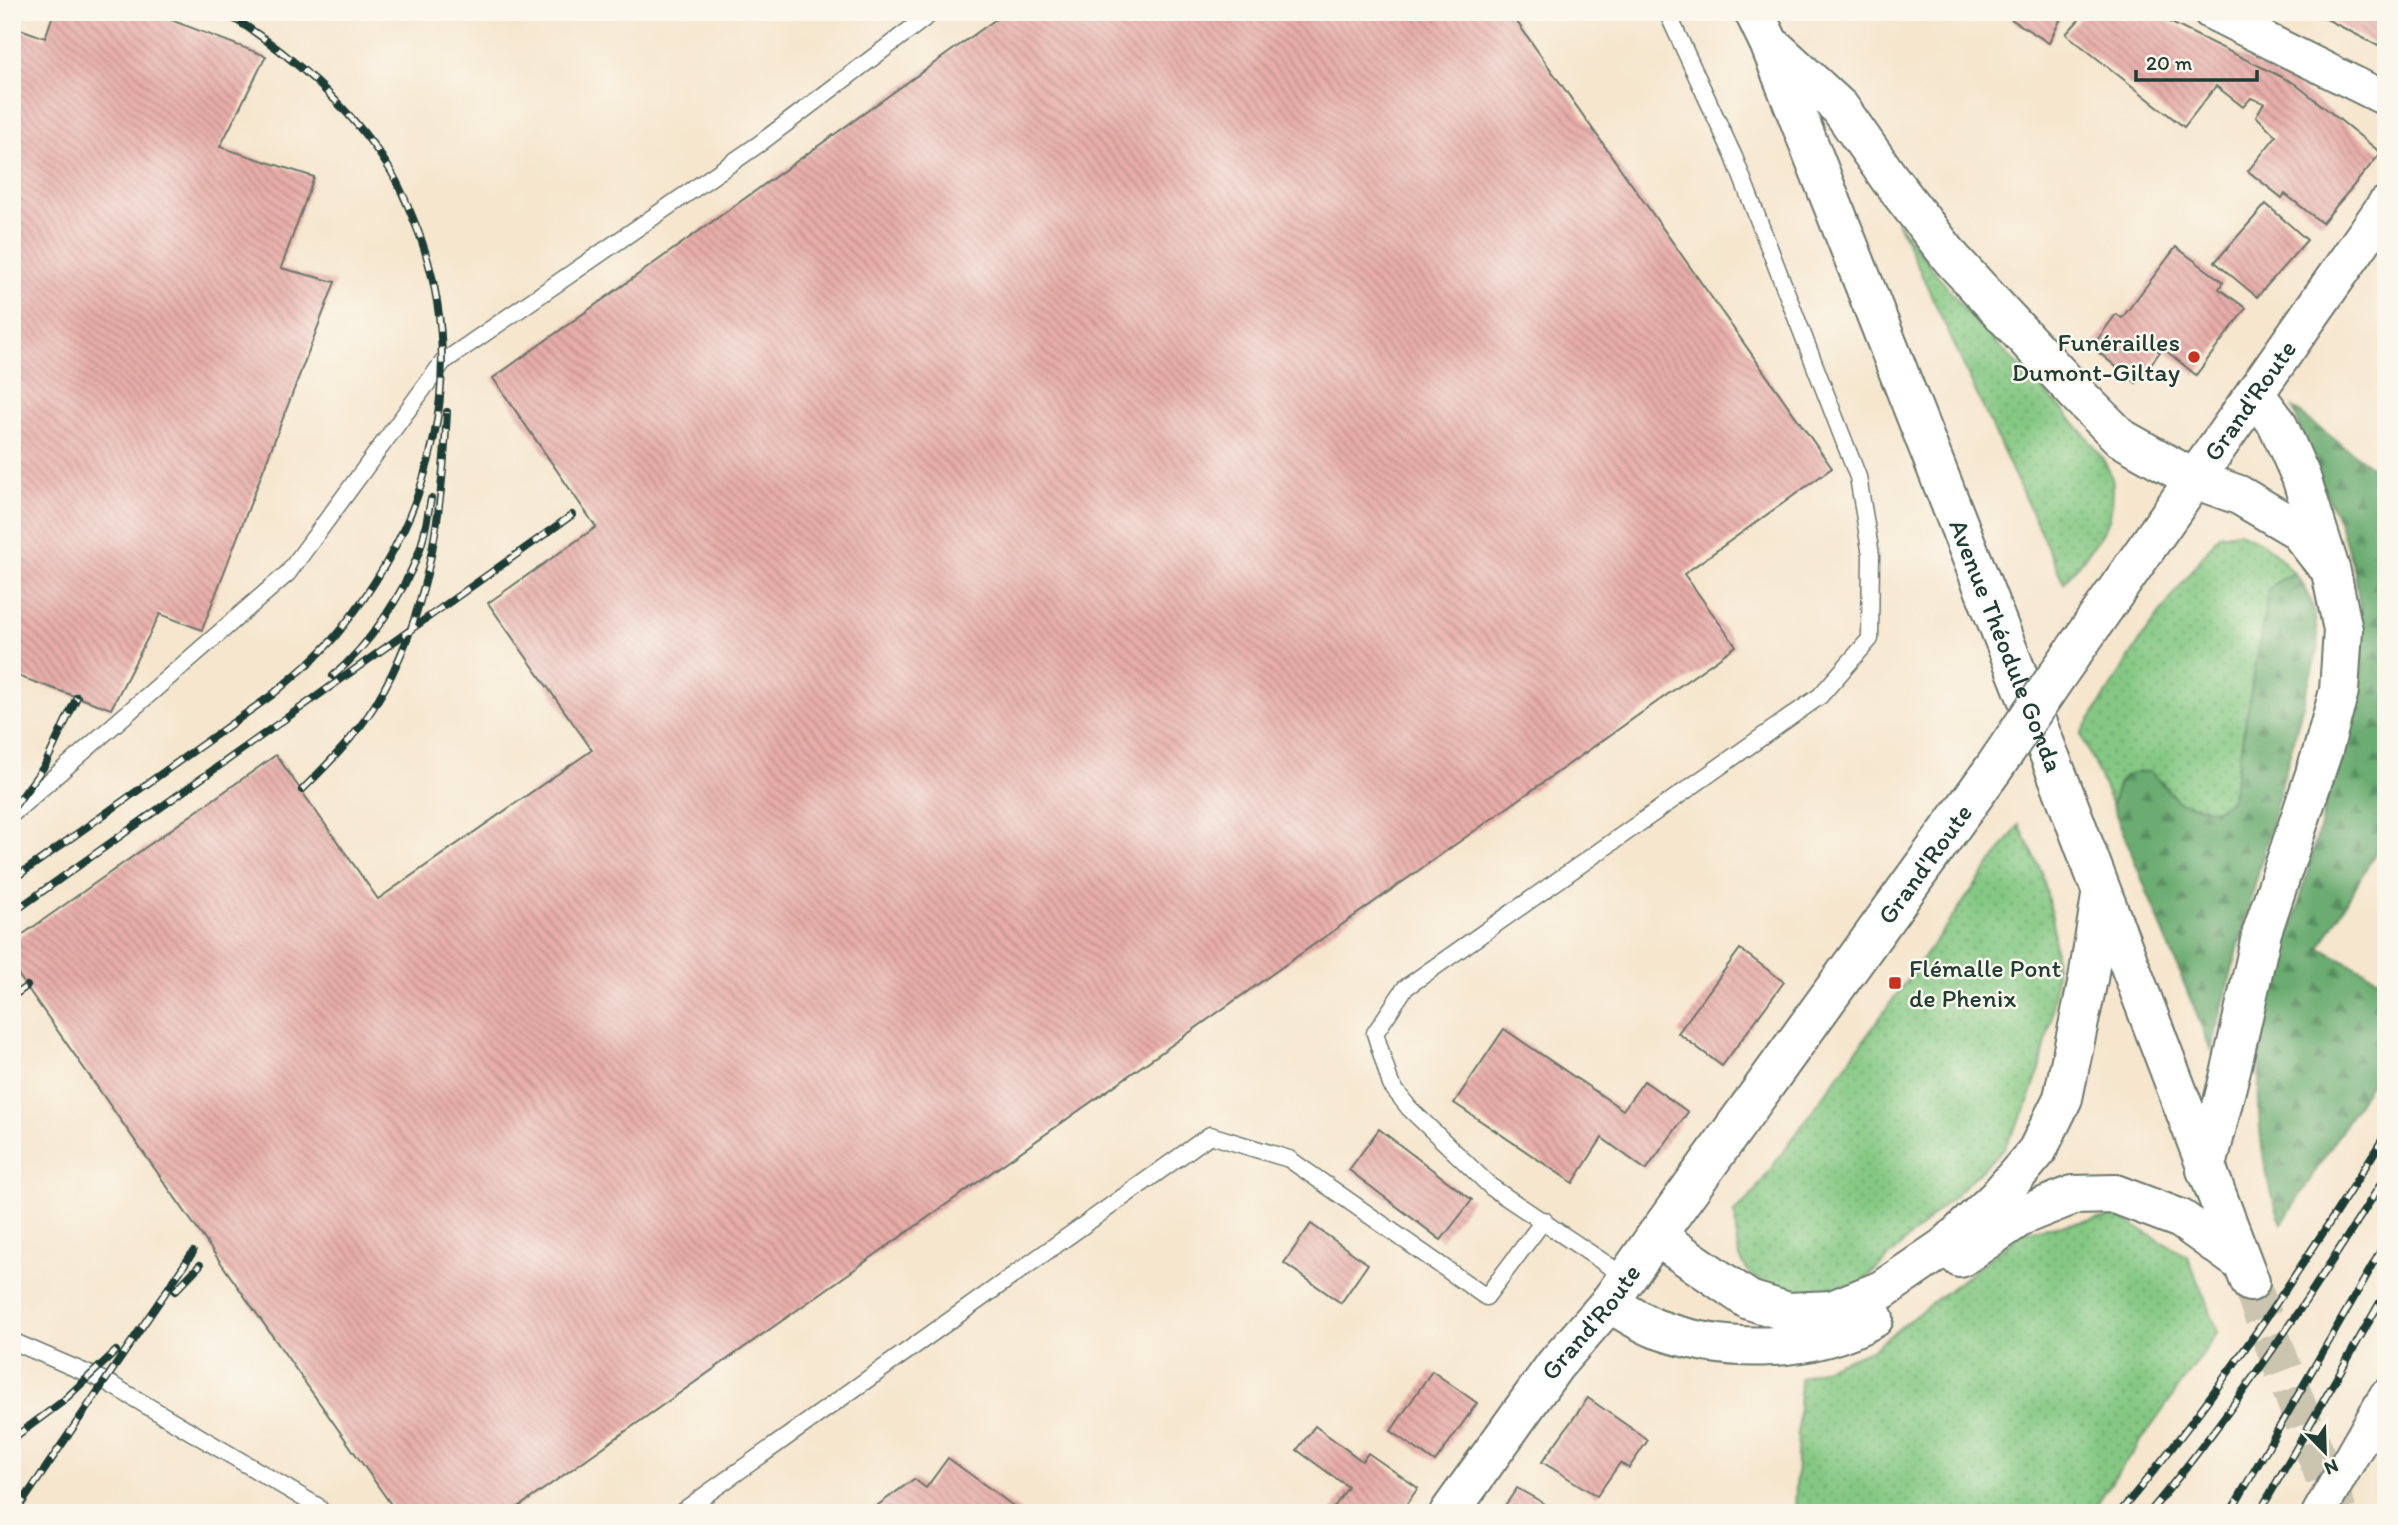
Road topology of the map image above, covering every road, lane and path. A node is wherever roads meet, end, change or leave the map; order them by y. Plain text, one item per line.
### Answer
1 (933, 12) edge
2 (1667, 12) edge
3 (2210, 12) edge
4 (1762, 28) edge
5 (2386, 99) edge
6 (2386, 206) edge
7 (2255, 394) junction
8 (2194, 479) junction
9 (2331, 572) junction
10 (12, 814) edge
11 (2101, 894) junction
12 (2206, 1170) junction
13 (1544, 1220) junction
14 (1656, 1236) junction
15 (1618, 1291) junction
16 (12, 1341) edge
17 (2386, 1396) edge
18 (323, 1513) edge
19 (680, 1513) edge
20 (1449, 1513) edge
21 (2319, 1513) edge

1 - 10 lane
2 - 13 lane
3 - 5 street
4 - 8 main road
4 - 11 main road, Avenue Théodule Gonda
6 - 7 main road, Grand'Route
7 - 8 main road, Grand'Route
7 - 9 main road
8 - 9 main road
8 - 14 main road, Grand'Route, bridge
9 - 12 main road
11 - 12 main road, Avenue Théodule Gonda
11 - 14 main road
12 - 15 main road, Avenue Théodule Gonda
13 - 15 lane
13 - 19 lane
14 - 15 main road, Grand'Route
15 - 20 main road, Grand'Route
16 - 18 lane
17 - 21 street

